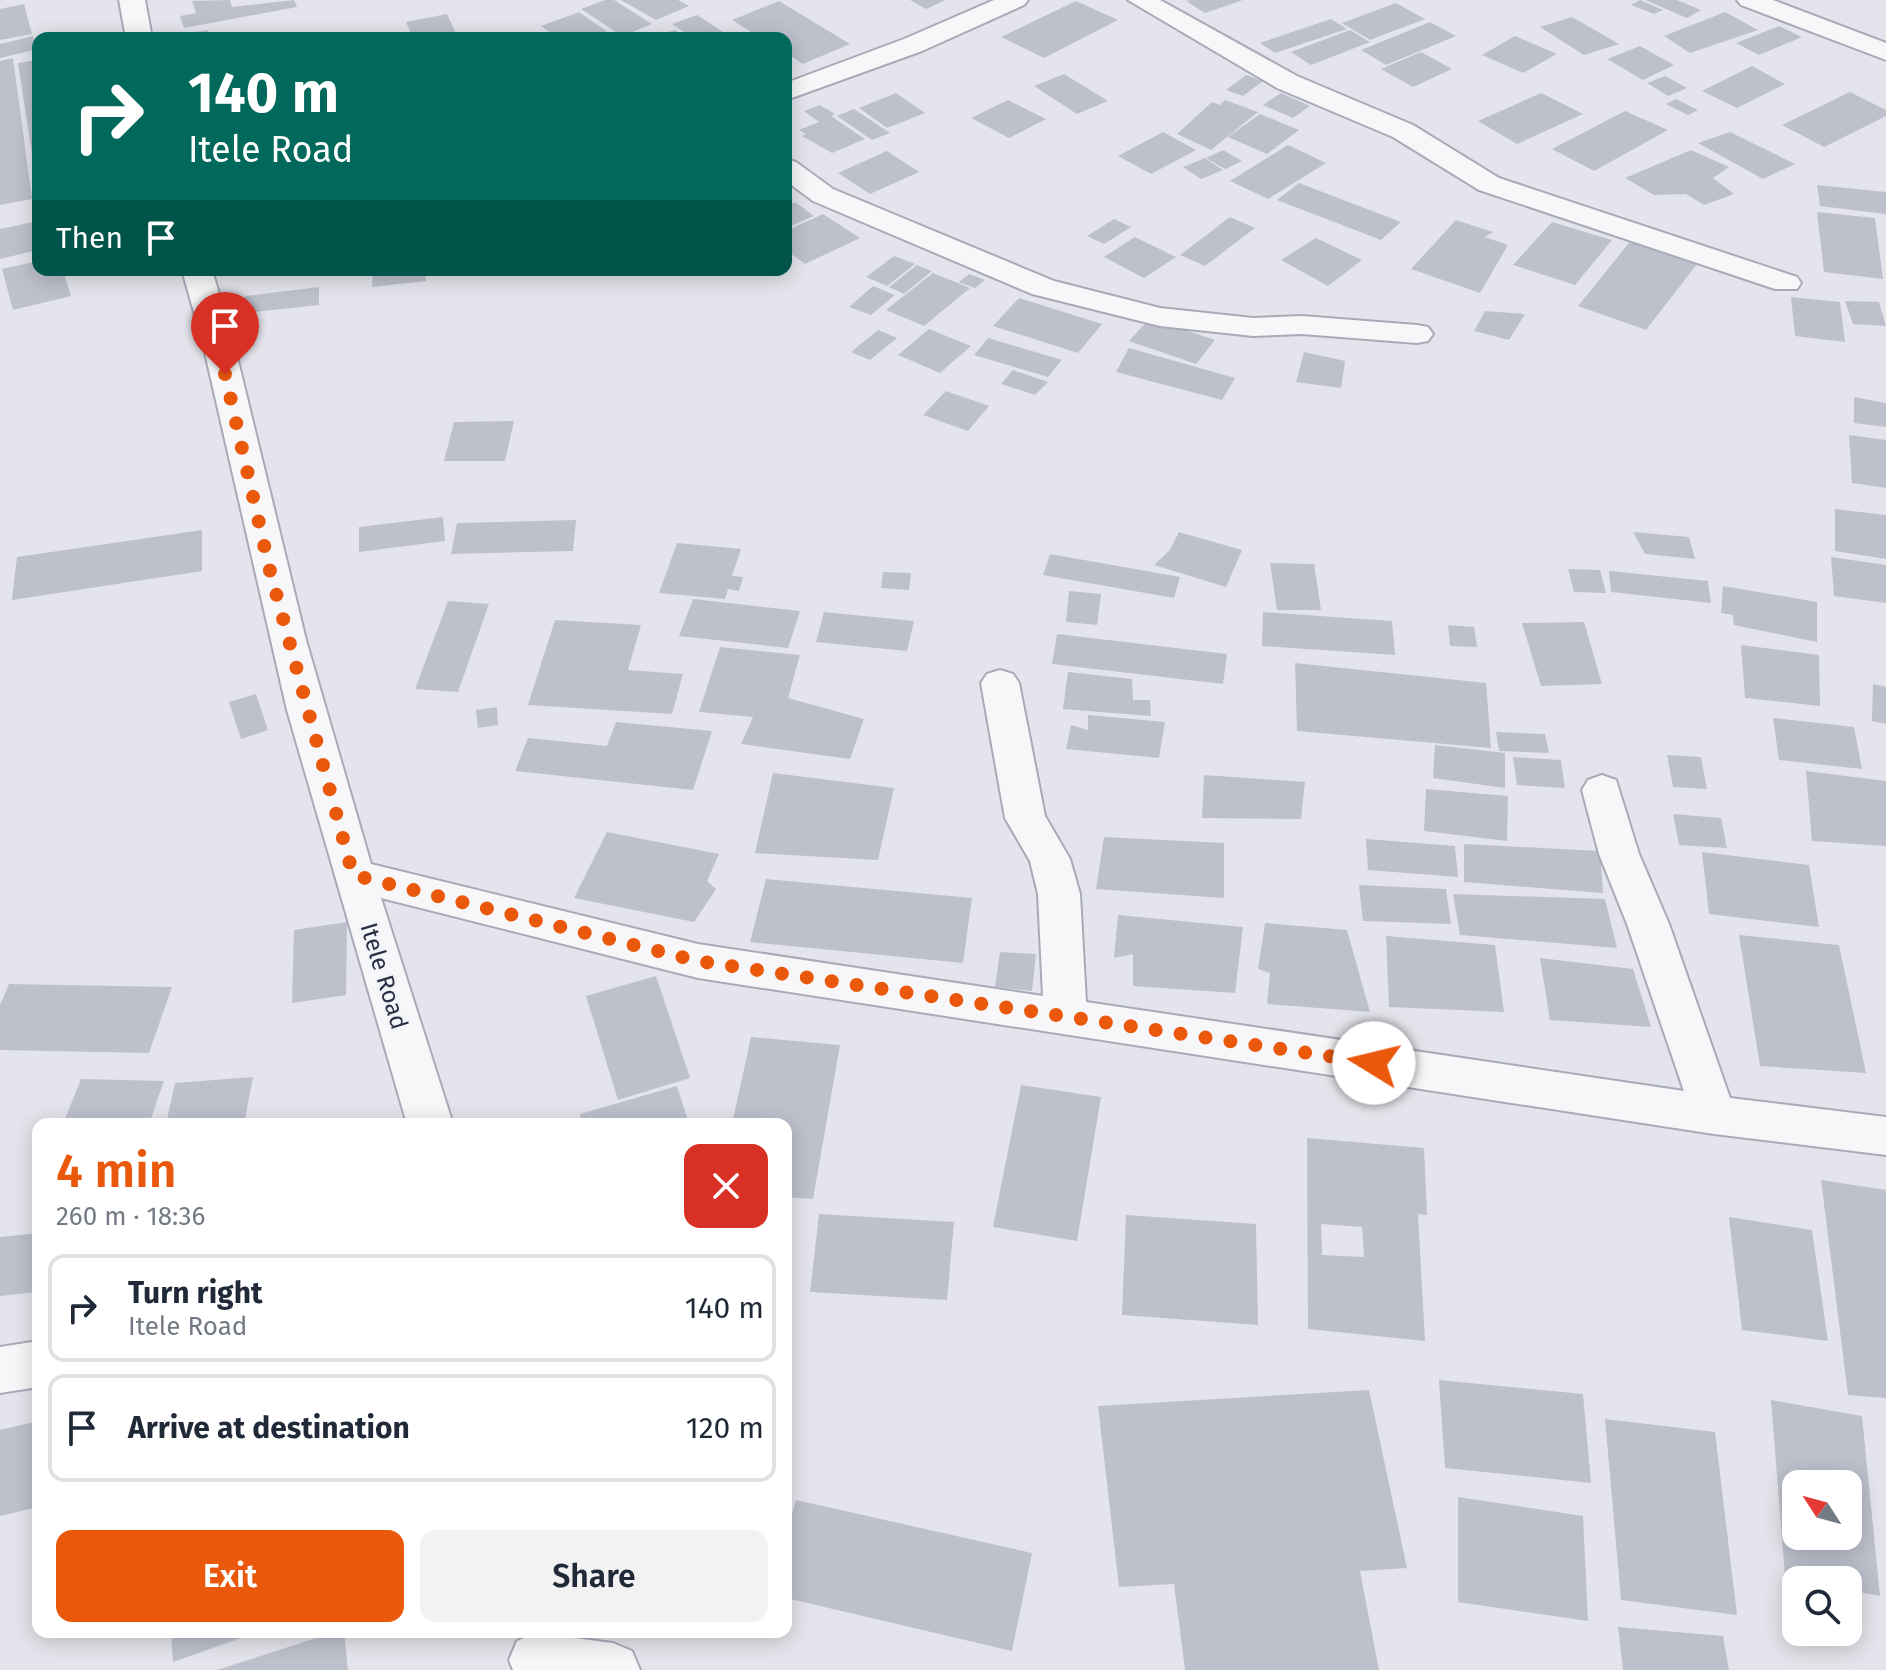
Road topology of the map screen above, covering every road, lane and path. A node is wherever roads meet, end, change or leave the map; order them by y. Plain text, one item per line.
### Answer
1 (132, 0) edge
2 (1015, 0) edge
3 (1141, 0) edge
4 (1750, 0) edge
5 (1805, 8) edge
6 (138, 32) edge
7 (1886, 52) edge
8 (792, 90) edge
9 (792, 172) edge
10 (199, 276) edge
11 (1786, 283) dead end
12 (1417, 334) dead end
13 (1000, 683) dead end
14 (1602, 790) dead end
15 (353, 875) junction
16 (1065, 1015) junction
17 (1714, 1115) junction
18 (428, 1118) edge
19 (1886, 1136) edge
20 (32, 1365) edge
21 (0, 1370) edge
22 (535, 1654) edge
23 (613, 1670) edge

1 - 6 street
2 - 8 street
3 - 11 street
4 - 5 street
5 - 7 street
9 - 12 street
10 - 15 street, Itele Road
13 - 16 street
14 - 17 street
15 - 16 street
15 - 18 street, Itele Road
16 - 17 street
17 - 19 street
20 - 21 street
22 - 23 street

